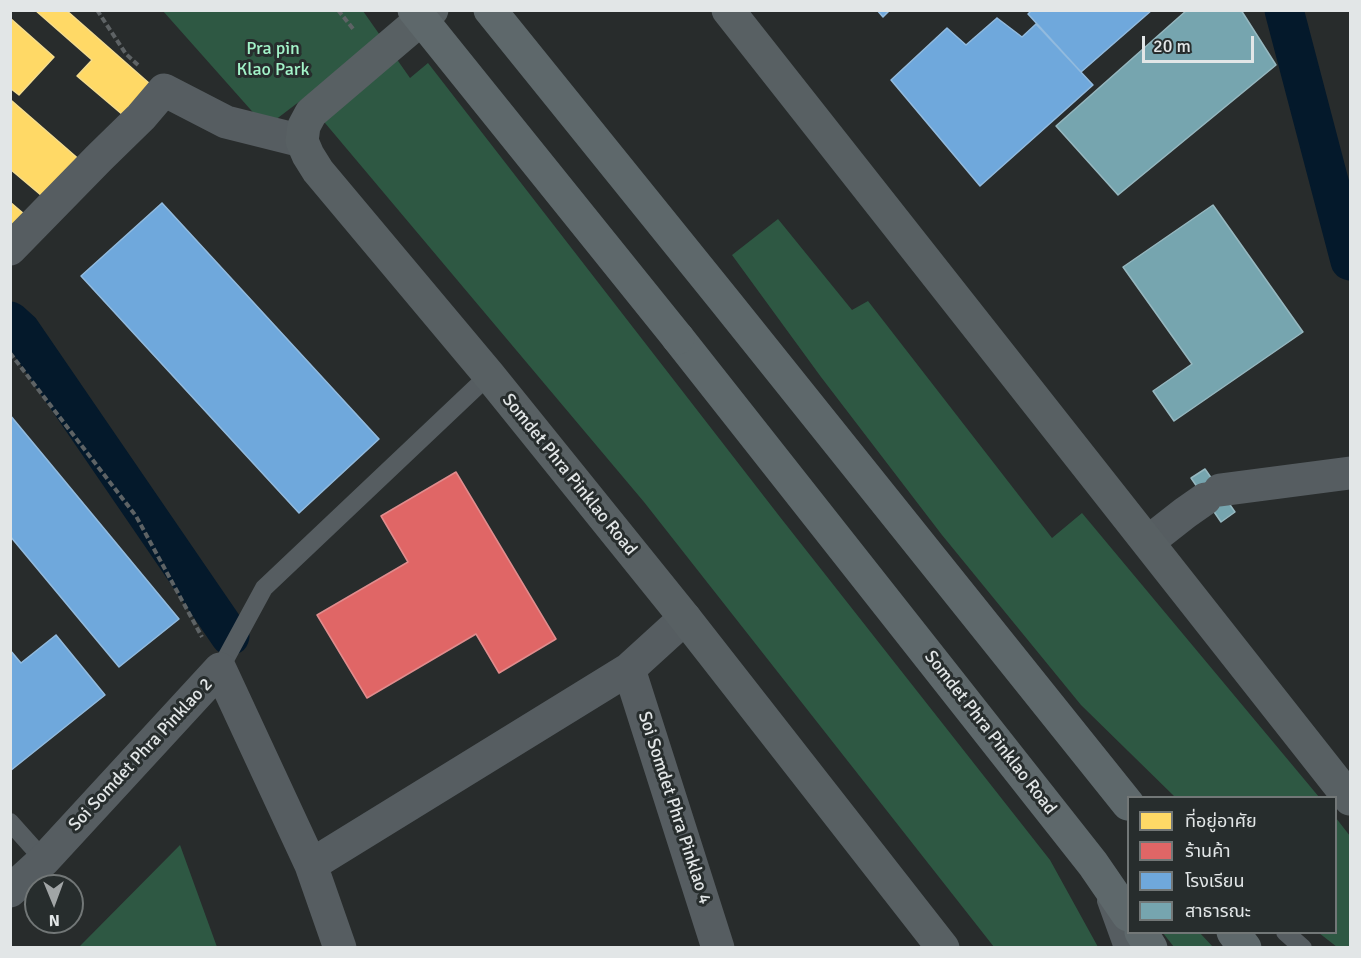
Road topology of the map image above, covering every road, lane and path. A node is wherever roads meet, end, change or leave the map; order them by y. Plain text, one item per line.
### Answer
1 (97, 10) edge
2 (338, 10) edge
3 (414, 10) edge
4 (432, 10) edge
5 (490, 10) edge
6 (728, 10) edge
7 (354, 31) dead end
8 (164, 90) junction
9 (302, 141) junction
10 (10, 249) edge
11 (10, 353) edge
12 (489, 375) junction
13 (1350, 473) edge
14 (1148, 542) junction
15 (685, 618) junction
16 (220, 669) junction
17 (629, 669) junction
18 (1350, 799) edge
19 (1127, 803) edge
20 (10, 822) edge
21 (44, 860) junction
22 (1093, 864) junction
23 (311, 865) junction
24 (10, 891) edge
25 (1127, 914) edge
26 (1142, 934) edge
27 (1234, 934) edge
28 (1286, 934) edge
29 (340, 948) edge
30 (718, 948) edge
31 (943, 948) edge
32 (1123, 948) edge
33 (1151, 948) edge
34 (1245, 948) edge
35 (1303, 948) edge

1 - 8 path
2 - 7 path
3 - 22 main road, Somdet Phra Pinklao Road, bridge
4 - 9 main road
5 - 19 main road
6 - 14 main road
8 - 9 street
8 - 10 street
9 - 12 main road, Somdet Phra Pinklao Road
11 - 16 path
12 - 15 main road, Somdet Phra Pinklao Road
12 - 16 lane
13 - 14 street
14 - 18 main road
15 - 17 street
15 - 31 main road, Somdet Phra Pinklao Road
16 - 21 street, Soi Somdet Phra Pinklao 2
16 - 23 street, Soi Somdet Phra Pinklao 2
17 - 23 street
17 - 30 street, Soi Somdet Phra Pinklao 4
20 - 21 lane
21 - 24 street, Soi Somdet Phra Pinklao 2
22 - 25 main road, Somdet Phra Pinklao Road
22 - 32 lane
23 - 29 street, Soi Somdet Phra Pinklao 2
26 - 33 main road
27 - 34 main road
28 - 35 lane

